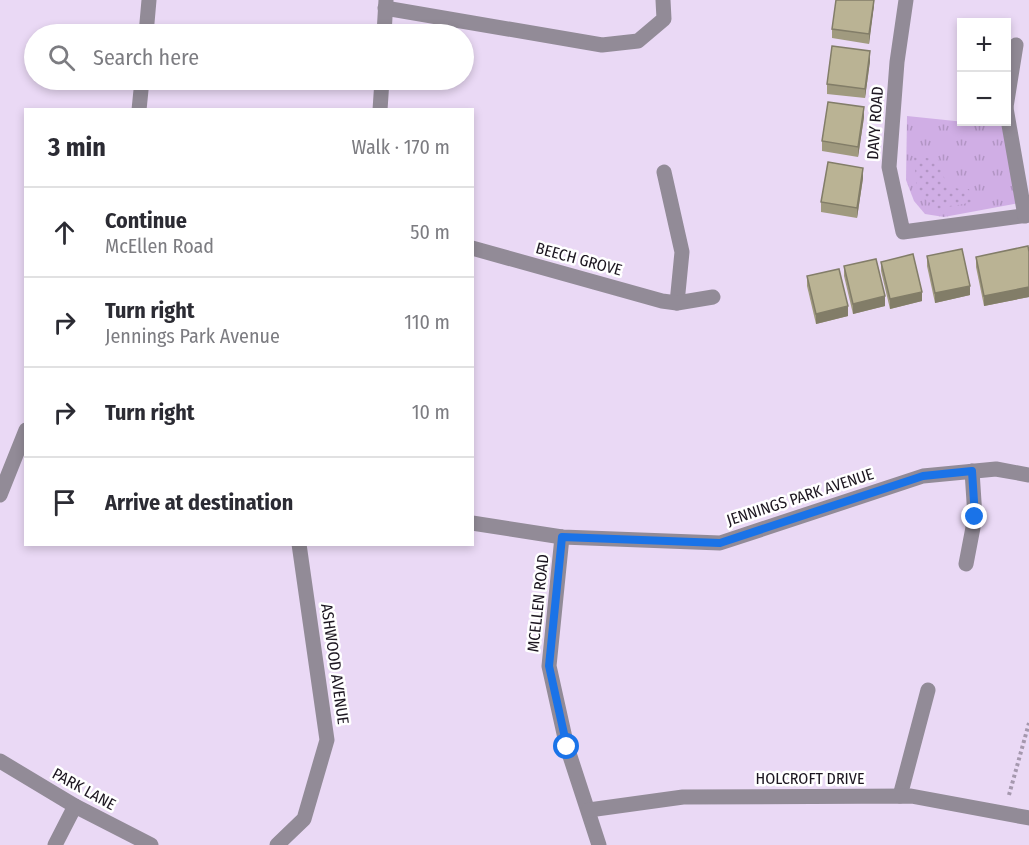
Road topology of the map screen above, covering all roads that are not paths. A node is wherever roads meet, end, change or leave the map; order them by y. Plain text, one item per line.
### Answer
1 (149, 0) edge
2 (663, 0) edge
3 (906, 0) edge
4 (385, 4) edge
5 (147, 24) edge
6 (384, 24) edge
7 (1016, 45) dead end
8 (1011, 76) edge
9 (141, 90) edge
10 (381, 90) edge
11 (140, 108) edge
12 (380, 108) edge
13 (1010, 126) edge
14 (664, 172) dead end
15 (1027, 215) edge
16 (474, 249) edge
17 (713, 297) dead end
18 (677, 303) junction
19 (24, 435) edge
20 (972, 471) junction
21 (1029, 475) edge
22 (0, 495) edge
23 (474, 523) edge
24 (562, 537) junction
25 (299, 546) edge
26 (966, 564) dead end
27 (928, 690) dead end
28 (0, 761) edge
29 (900, 796) junction
30 (75, 806) junction
31 (589, 810) junction
32 (1029, 818) edge
33 (55, 845) edge
34 (151, 845) edge
35 (277, 845) edge
36 (600, 845) edge

1 - 5 street
2 - 4 street
3 - 15 street, DAVY ROAD
4 - 6 street
7 - 8 street, DAVY ROAD
9 - 11 street
10 - 12 street
13 - 15 street, DAVY ROAD
14 - 18 street
16 - 18 street, BEECH GROVE
17 - 18 street, BEECH GROVE
19 - 22 street
20 - 21 street, JENNINGS PARK AVENUE
20 - 24 street, JENNINGS PARK AVENUE
20 - 26 street
23 - 24 street, JENNINGS PARK AVENUE
24 - 31 street, MCELLEN ROAD
25 - 35 street, ASHWOOD AVENUE
27 - 29 street
28 - 30 street, PARK LANE
29 - 31 street, HOLCROFT DRIVE
29 - 32 street, HOLCROFT DRIVE
30 - 33 street
30 - 34 street, PARK LANE
31 - 36 street, MCELLEN ROAD

